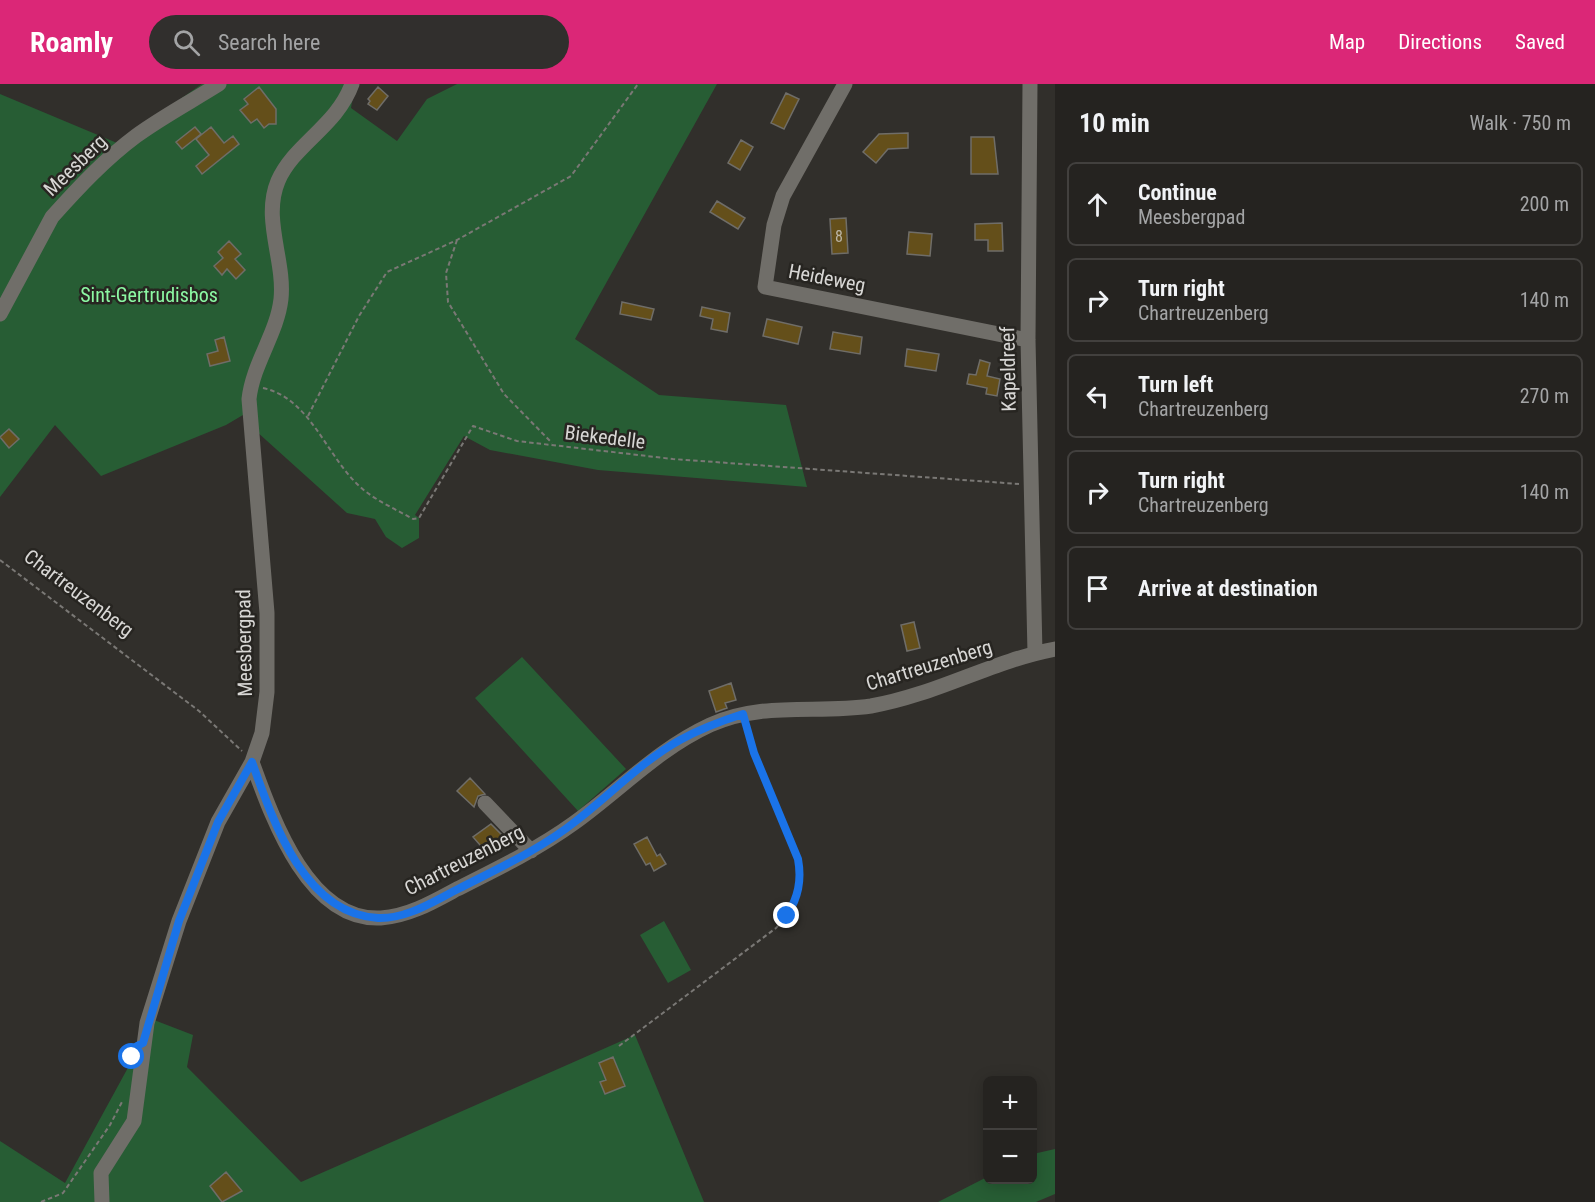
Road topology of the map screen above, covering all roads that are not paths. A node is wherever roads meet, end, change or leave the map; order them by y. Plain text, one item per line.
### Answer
1 (219, 84) edge
2 (352, 84) edge
3 (844, 84) edge
4 (1030, 84) edge
5 (0, 314) edge
6 (1028, 340) junction
7 (1055, 649) edge
8 (1035, 653) junction
9 (252, 762) junction
10 (485, 803) dead end
11 (531, 851) junction
12 (102, 1202) edge

1 - 5 street, Meesberg
2 - 9 street, Meesbergpad
3 - 6 street, Heideweg
4 - 6 street, Kapeldreef
6 - 8 street, Kapeldreef
7 - 8 street, Chartreuzenberg
8 - 11 street, Chartreuzenberg
9 - 11 street, Chartreuzenberg
9 - 12 street, Meesbergpad
10 - 11 street

